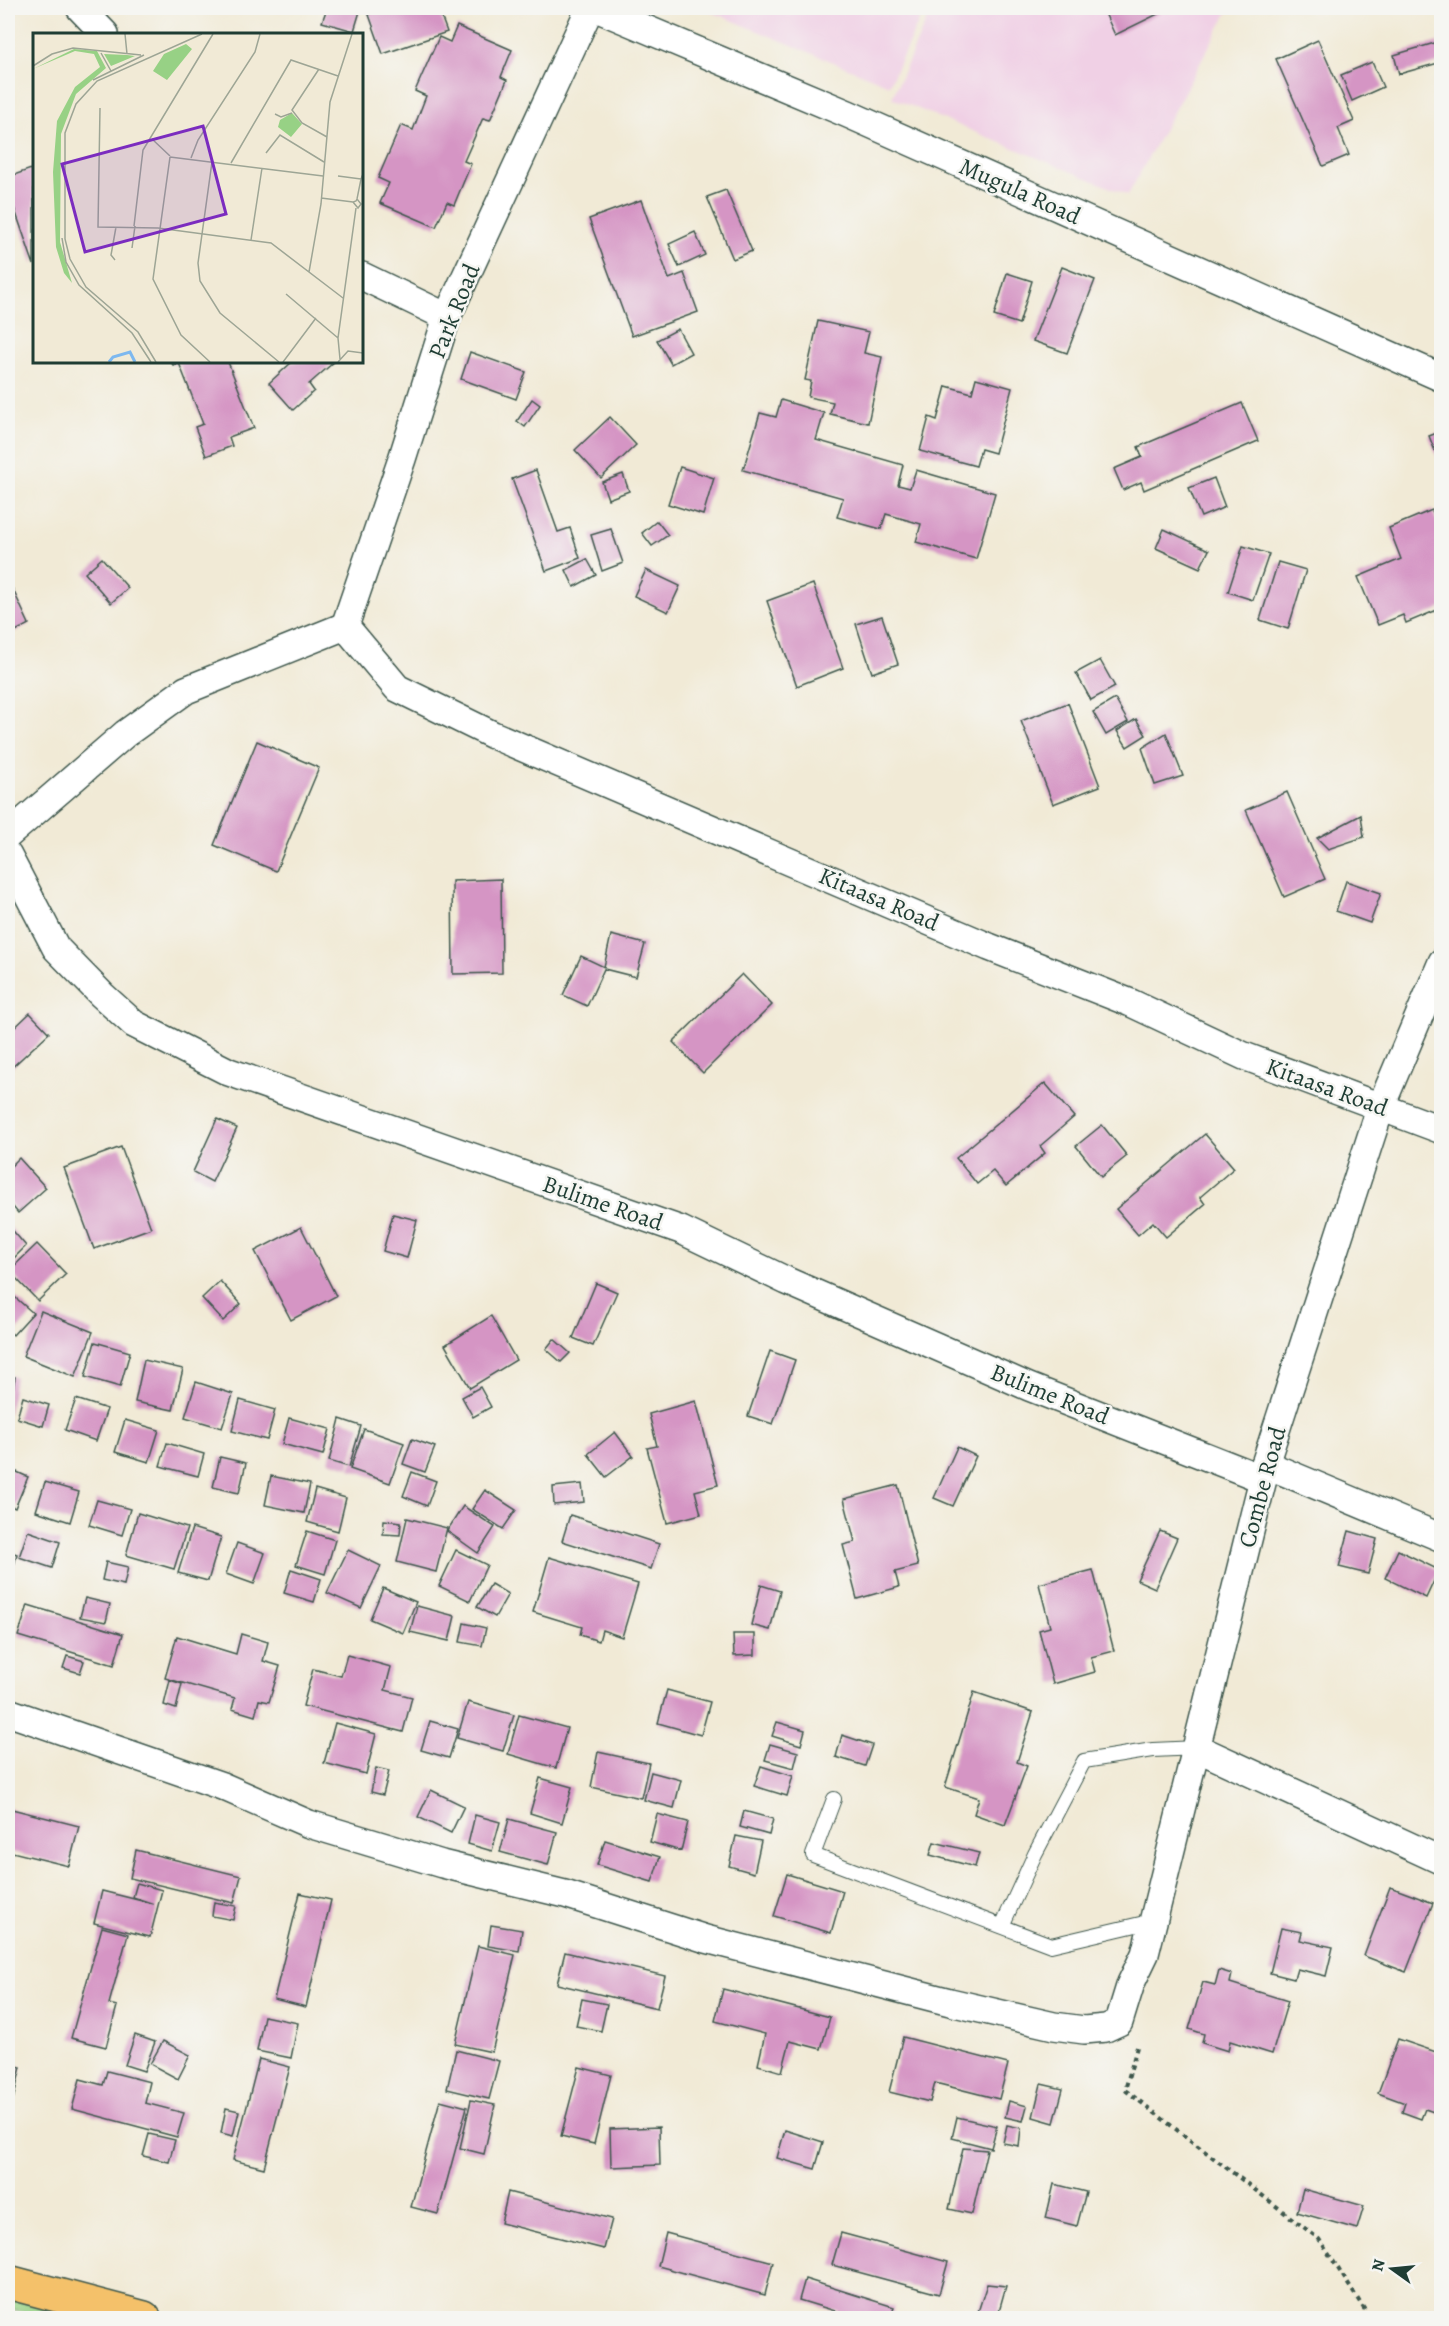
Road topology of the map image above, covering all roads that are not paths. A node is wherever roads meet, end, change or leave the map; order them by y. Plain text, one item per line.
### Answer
1 (80, 8) edge
2 (590, 8) edge
3 (596, 8) edge
4 (104, 33) edge
5 (363, 276) edge
6 (447, 317) junction
7 (1442, 378) edge
8 (345, 626) junction
9 (8, 835) edge
10 (8, 856) edge
11 (1442, 962) edge
12 (1381, 1106) junction
13 (1442, 1130) edge
14 (1264, 1472) junction
15 (1442, 1538) edge
16 (8, 1712) edge
17 (1197, 1748) junction
18 (834, 1799) dead end
19 (1442, 1861) edge
20 (1153, 1921) junction
21 (1002, 1926) junction
22 (8, 2282) edge
23 (144, 2319) edge

1 - 4 street
2 - 6 street, Park Road
3 - 7 street, Mugula Road
5 - 6 street
6 - 8 street, Park Road
8 - 9 street
8 - 12 street, Kitaasa Road
10 - 14 street, Bulime Road
11 - 12 street, Combe Road
12 - 13 street, Kitaasa Road
12 - 14 street, Combe Road
14 - 15 street, Bulime Road
14 - 17 street, Combe Road
16 - 20 street, Combe Road
17 - 19 street
17 - 20 street, Combe Road
17 - 21 lane
18 - 21 lane
20 - 21 lane
22 - 23 highway

